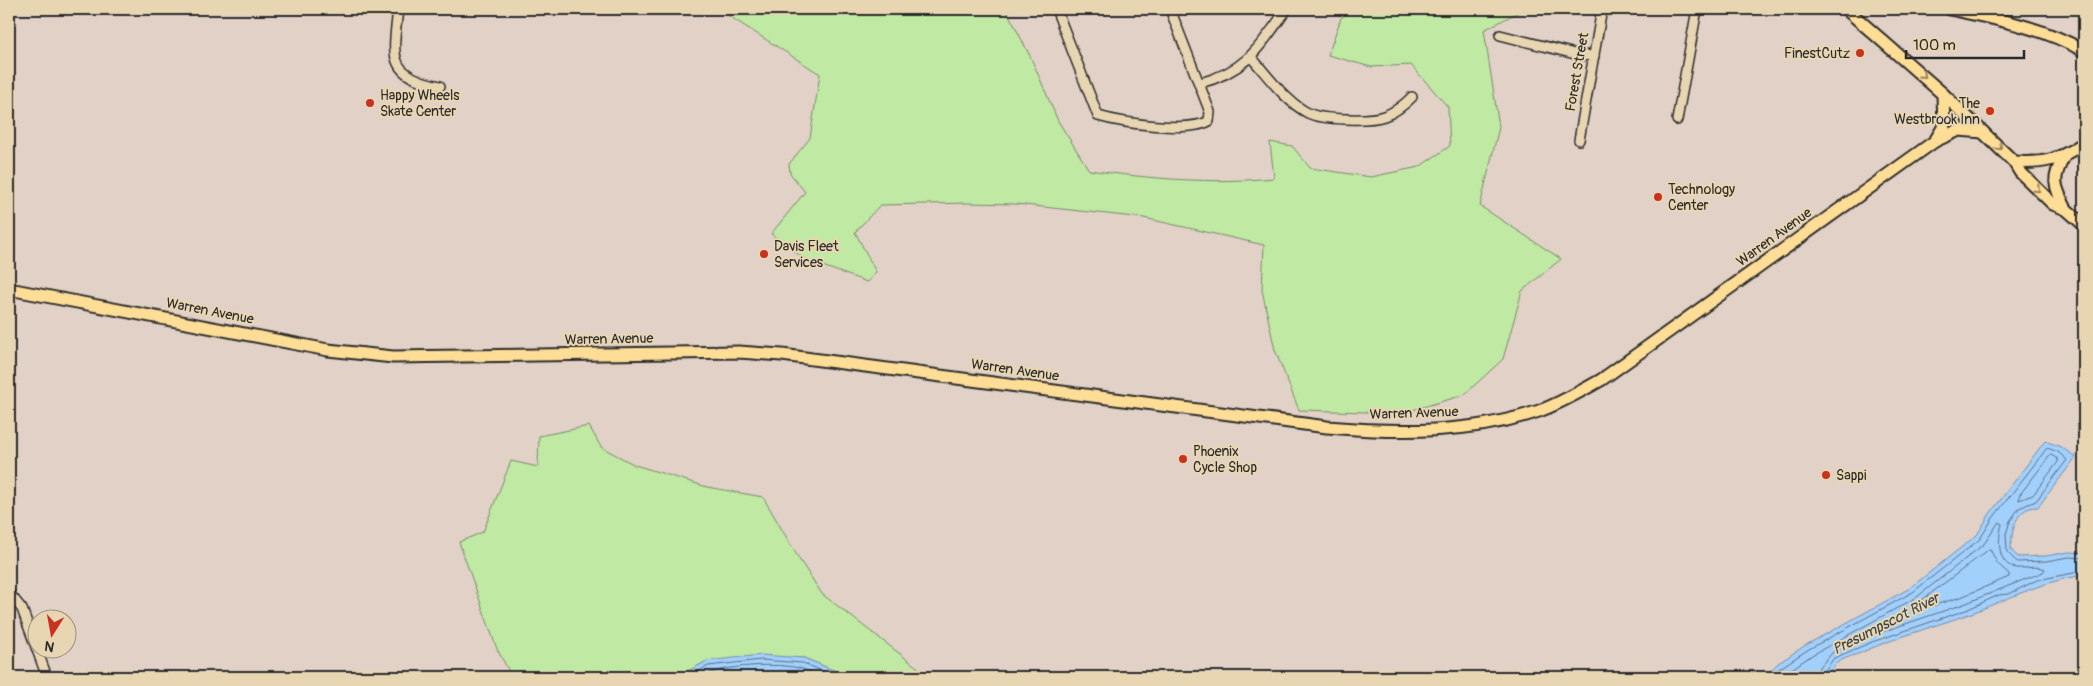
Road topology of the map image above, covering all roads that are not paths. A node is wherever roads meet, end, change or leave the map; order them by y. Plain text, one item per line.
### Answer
1 (398, 9) edge
2 (1056, 9) edge
3 (1170, 9) edge
4 (1288, 9) edge
5 (1602, 9) edge
6 (1696, 9) edge
7 (1846, 9) edge
8 (1950, 9) edge
9 (1859, 14) edge
10 (1500, 35) dead end
11 (2084, 51) edge
12 (1594, 56) junction
13 (1251, 57) junction
14 (1200, 84) junction
15 (440, 86) dead end
16 (1943, 94) junction
17 (1412, 97) dead end
18 (1677, 120) dead end
19 (1983, 132) junction
20 (1579, 140) dead end
21 (1935, 140) junction
22 (2084, 143) edge
23 (2065, 155) junction
24 (2014, 162) junction
25 (2066, 209) junction
26 (2084, 225) edge
27 (9, 289) edge
28 (9, 593) edge
29 (47, 677) edge

1 - 15 street
2 - 14 street
3 - 14 street
4 - 13 street
5 - 12 street, Forest Street
6 - 18 street
7 - 9 main road
8 - 11 main road
9 -> 16 main road
10 - 12 street
12 - 20 street, Forest Street
13 - 14 street
13 - 17 street
16 - 19 main road
16 - 21 main road
19 - 21 main road, Warren Avenue
19 -> 24 main road
21 - 27 main road, Warren Avenue
22 - 23 main road
23 - 24 main road
23 - 25 main road
24 -> 25 main road
25 - 26 main road
28 - 29 street

